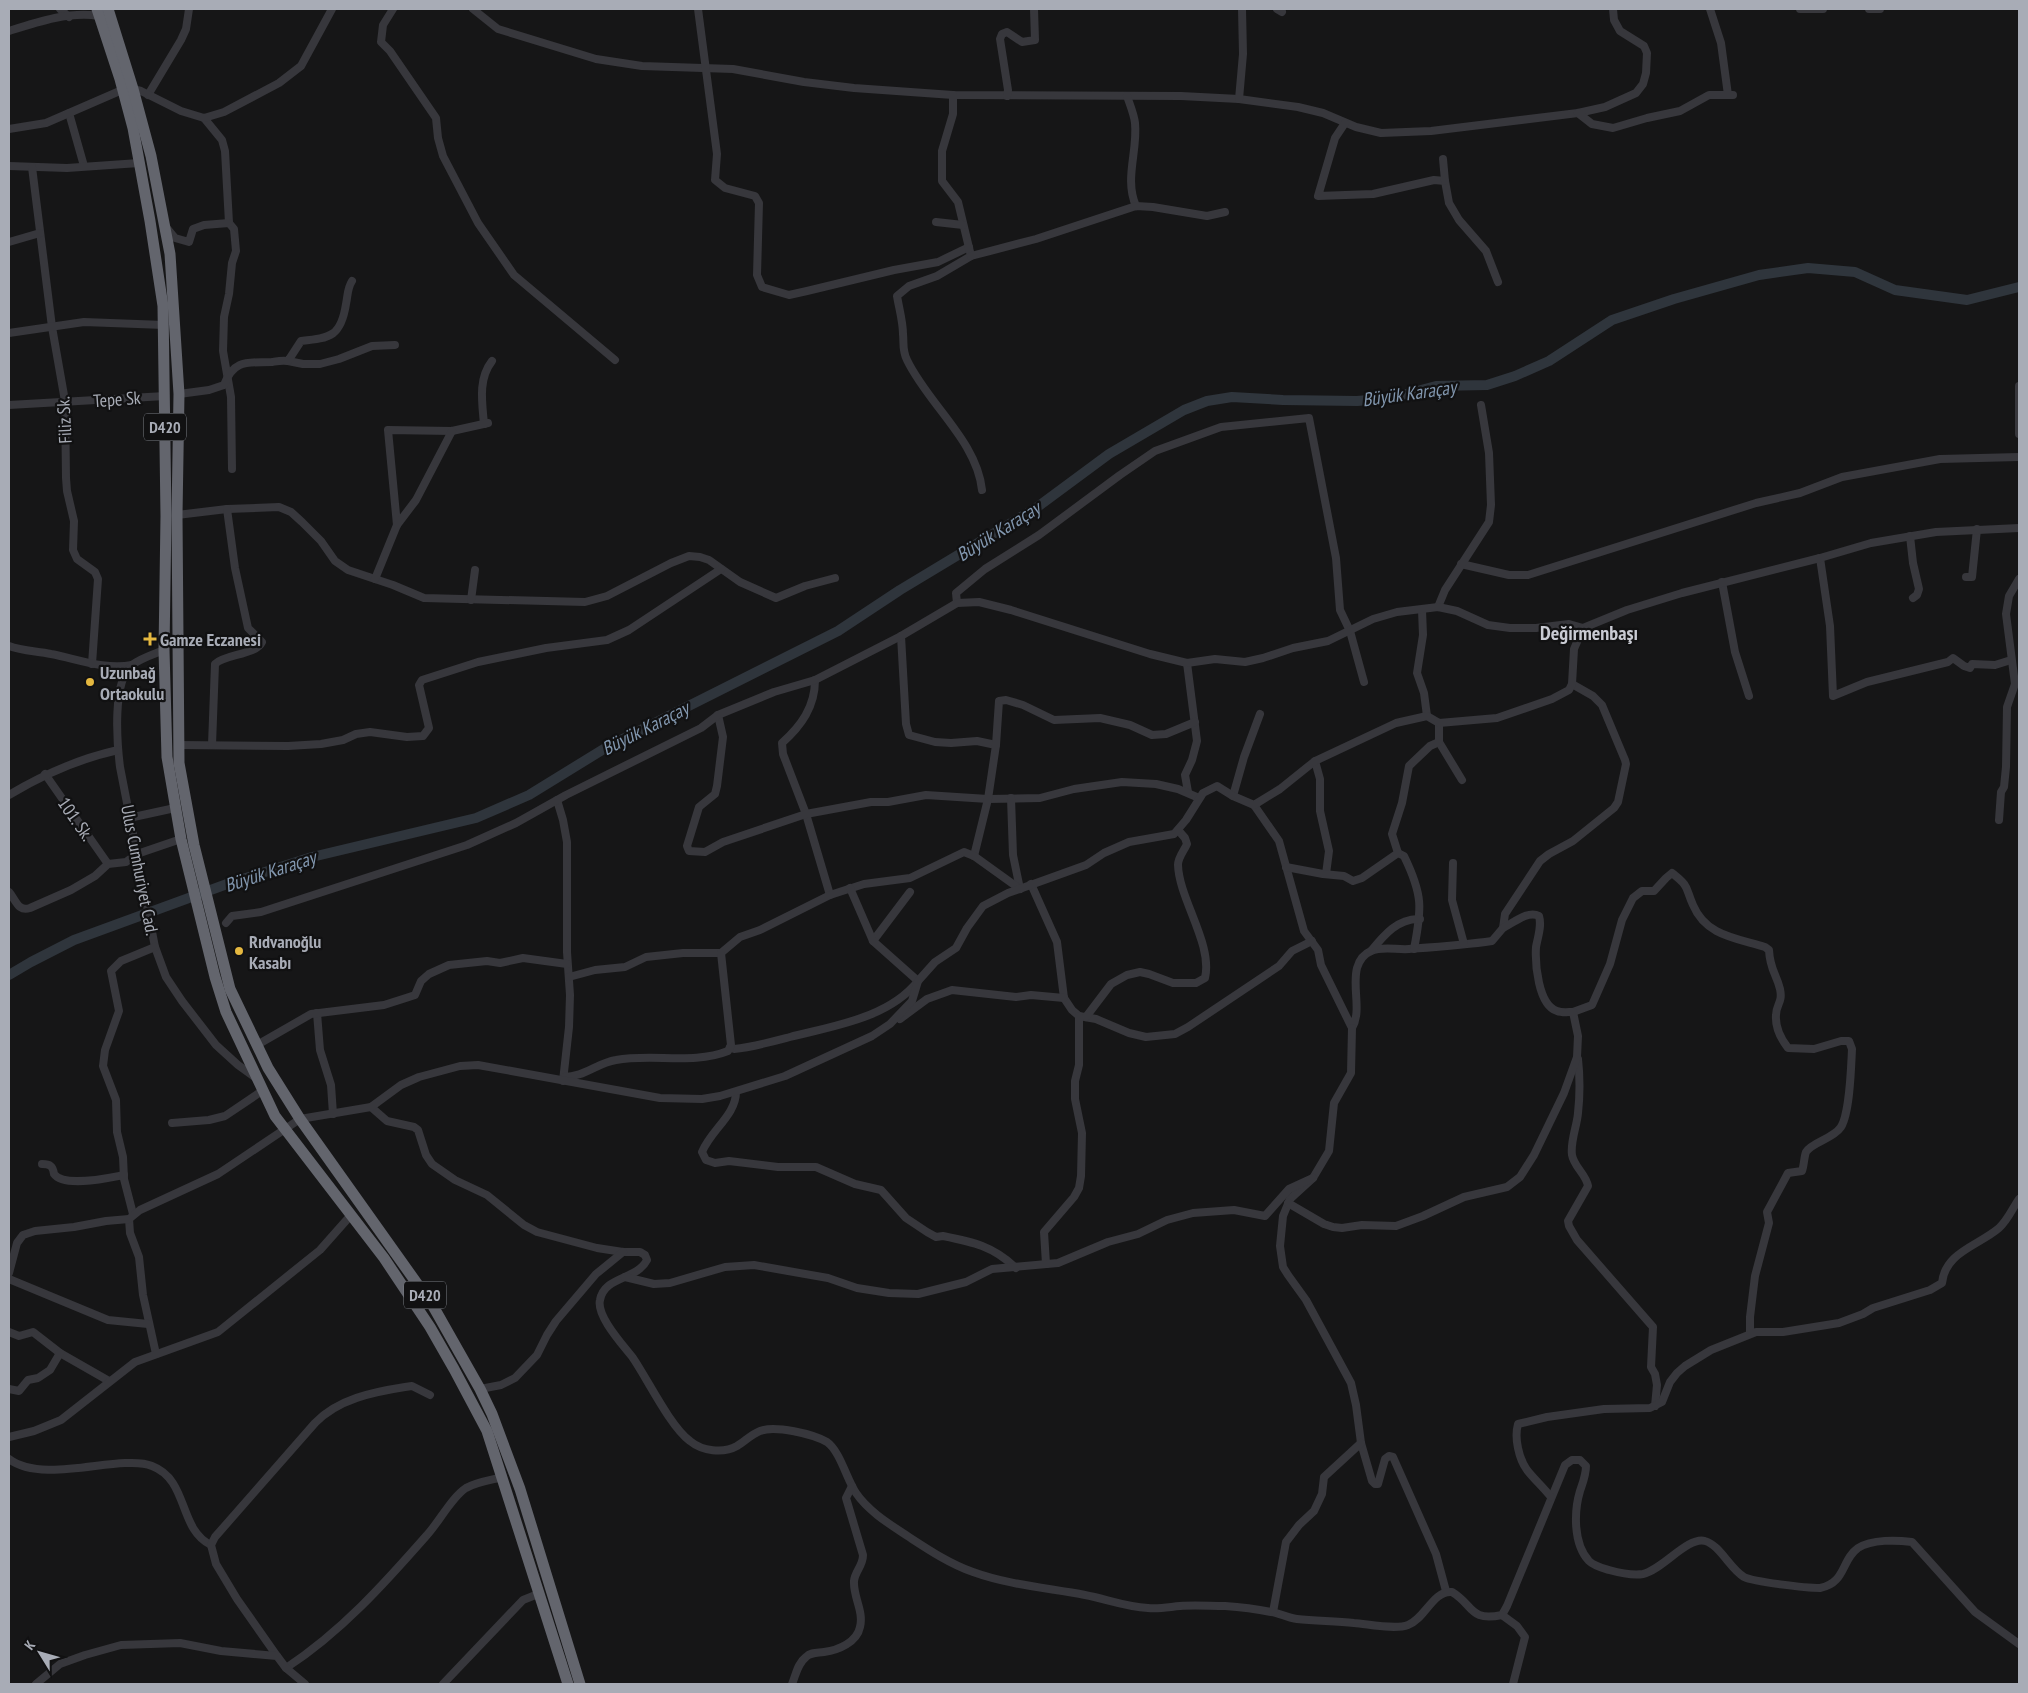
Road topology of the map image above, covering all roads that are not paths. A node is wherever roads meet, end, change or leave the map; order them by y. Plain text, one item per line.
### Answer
1 (60, 9) edge
2 (190, 9) edge
3 (332, 9) edge
4 (393, 9) edge
5 (473, 9) edge
6 (698, 9) edge
7 (1034, 9) edge
8 (1242, 9) edge
9 (1613, 9) edge
10 (1710, 9) edge
11 (1800, 9) edge
12 (1823, 9) edge
13 (1870, 9) edge
14 (1880, 9) edge
15 (101, 11) edge
16 (69, 17) junction
17 (9, 31) edge
18 (706, 67) junction
19 (127, 89) junction
20 (148, 95) junction
21 (953, 95) junction
22 (1007, 96) junction
23 (1127, 96) junction
24 (1239, 99) junction
25 (69, 113) junction
26 (1578, 113) junction
27 (204, 118) junction
28 (1345, 123) junction
29 (9, 129) edge
30 (1443, 158) dead end
31 (139, 163) junction
32 (9, 166) edge
33 (84, 166) junction
34 (32, 167) junction
35 (1445, 181) junction
36 (1136, 206) junction
37 (1225, 212) dead end
38 (229, 222) junction
39 (936, 222) dead end
40 (964, 225) junction
41 (165, 226) junction
42 (40, 233) junction
43 (9, 242) edge
44 (969, 247) junction
45 (971, 256) junction
46 (352, 281) dead end
47 (1498, 282) dead end
48 (164, 325) junction
49 (52, 327) junction
50 (9, 333) edge
51 (395, 345) dead end
52 (288, 360) junction
53 (492, 360) dead end
54 (615, 360) dead end
55 (228, 374) junction
56 (2019, 386) edge
57 (179, 394) junction
58 (165, 396) junction
59 (65, 401) junction
60 (9, 404) edge
61 (1481, 405) dead end
62 (452, 431) junction
63 (2019, 434) edge
64 (2019, 457) edge
65 (232, 469) dead end
66 (982, 490) dead end
67 (227, 509) junction
68 (177, 515) junction
69 (397, 525) junction
70 (2019, 528) edge
71 (1977, 530) junction
72 (1910, 536) junction
73 (1820, 558) junction
74 (1461, 564) junction
75 (721, 569) junction
76 (475, 570) dead end
77 (1966, 577) dead end
78 (835, 578) dead end
79 (375, 579) junction
80 (2019, 579) edge
81 (1722, 582) junction
82 (1913, 598) dead end
83 (471, 600) junction
84 (957, 603) junction
85 (1438, 608) junction
86 (1422, 610) junction
87 (1583, 628) junction
88 (1350, 631) junction
89 (901, 636) junction
90 (9, 646) edge
91 (164, 650) junction
92 (2011, 660) junction
93 (1187, 663) junction
94 (92, 664) junction
95 (132, 665) junction
96 (815, 680) junction
97 (1364, 682) dead end
98 (1572, 684) junction
99 (2017, 684) edge
100 (1750, 696) dead end
101 (1260, 714) dead end
102 (718, 715) junction
103 (1427, 716) junction
104 (1196, 722) junction
105 (1439, 723) junction
106 (1439, 742) junction
107 (178, 745) junction
108 (212, 745) junction
109 (996, 745) junction
110 (118, 750) junction
111 (1315, 761) junction
112 (45, 774) junction
113 (1462, 780) dead end
114 (1188, 792) junction
115 (9, 795) edge
116 (1233, 796) junction
117 (1011, 798) junction
118 (1199, 798) junction
119 (988, 799) junction
120 (557, 800) junction
121 (1254, 805) junction
122 (175, 808) junction
123 (806, 814) junction
124 (129, 818) junction
125 (1999, 820) dead end
126 (1178, 830) junction
127 (181, 838) junction
128 (1398, 854) junction
129 (974, 856) junction
130 (138, 858) junction
131 (1453, 863) dead end
132 (108, 864) junction
133 (1286, 867) junction
134 (1326, 874) junction
135 (1031, 884) junction
136 (850, 888) junction
137 (1020, 889) junction
138 (9, 892) edge
139 (910, 892) dead end
140 (830, 895) junction
141 (1420, 919) junction
142 (226, 922) dead end
143 (1503, 928) junction
144 (210, 936) junction
145 (873, 941) junction
146 (1312, 941) junction
147 (1464, 944) junction
148 (155, 946) junction
149 (1414, 949) junction
150 (1371, 951) junction
151 (721, 952) junction
152 (567, 964) junction
153 (569, 977) junction
154 (918, 981) junction
155 (1064, 998) junction
156 (1573, 1012) junction
157 (317, 1013) junction
158 (1083, 1016) junction
159 (890, 1024) junction
160 (1352, 1028) junction
161 (257, 1045) junction
162 (730, 1048) junction
163 (1577, 1057) junction
164 (256, 1078) junction
165 (564, 1079) junction
166 (262, 1091) junction
167 (736, 1092) junction
168 (370, 1107) junction
169 (333, 1114) junction
170 (300, 1119) junction
171 (172, 1123) dead end
172 (284, 1128) junction
173 (42, 1164) dead end
174 (124, 1175) junction
175 (1313, 1178) junction
176 (2019, 1200) edge
177 (1288, 1204) junction
178 (352, 1215) junction
179 (131, 1216) junction
180 (623, 1252) junction
181 (1046, 1264) junction
182 (1016, 1268) junction
183 (9, 1273) edge
184 (625, 1278) junction
185 (9, 1279) edge
186 (148, 1324) junction
187 (1750, 1333) junction
188 (9, 1334) edge
189 (60, 1353) junction
190 (156, 1354) junction
191 (109, 1381) junction
192 (9, 1389) edge
193 (480, 1389) junction
194 (430, 1395) dead end
195 (1655, 1406) junction
196 (9, 1437) edge
197 (1361, 1443) junction
198 (9, 1459) edge
199 (503, 1477) junction
200 (852, 1486) junction
201 (1551, 1497) junction
202 (211, 1545) junction
203 (1446, 1591) junction
204 (538, 1594) junction
205 (1273, 1612) junction
206 (1502, 1615) junction
207 (2019, 1644) edge
208 (276, 1656) junction
209 (286, 1668) junction
210 (36, 1684) edge
211 (306, 1684) edge
212 (443, 1684) edge
213 (568, 1684) edge
214 (580, 1684) edge
215 (792, 1684) edge
216 (1513, 1684) edge

1 - 16 street
2 - 20 street
3 - 27 street
4 - 54 street
5 - 18 street
6 - 18 street
7 - 22 street
8 - 24 street
9 - 26 street
10 - 26 street
11 - 12 street
13 - 14 street
15 - 16 street
15 - 19 highway, D420
16 - 17 street
18 - 21 street
18 - 44 street
19 - 20 street
19 - 25 street
19 - 31 highway, D420
19 - 41 highway
20 - 27 street
21 - 22 street
21 - 40 street
22 - 23 street
23 - 24 street
23 - 36 street
24 - 28 street
25 - 29 street
25 - 33 street
26 - 28 street
27 - 38 street
28 - 35 street
30 - 35 street
31 - 33 street
31 - 48 highway, D420
32 - 34 street
33 - 34 street
34 - 42 street, Filiz Sk.
35 - 47 street
36 - 37 street
36 - 45 street
38 - 41 street
38 - 55 street
39 - 40 street
40 - 44 street
41 - 57 highway
42 - 43 street
42 - 49 street, Filiz Sk.
44 - 45 street
45 - 66 street
46 - 52 street
48 - 49 street
48 - 58 highway, D420
49 - 50 street
49 - 59 street, Filiz Sk.
51 - 52 street
52 - 55 street
53 - 62 street
55 - 57 street
55 - 65 street
56 - 63 street
57 - 68 highway
58 - 59 street, Tepe Sk
58 - 91 highway, D420
59 - 60 street, Tepe Sk
59 - 94 street, Filiz Sk.
61 - 74 street
62 - 69 street
62 - 69 street
64 - 74 street
67 - 68 street
67 - 79 street
67 - 108 street
68 - 107 highway
69 - 79 street
70 - 71 street
71 - 72 street
71 - 77 street
72 - 73 street
72 - 82 street
73 - 81 street
73 - 92 street
74 - 85 street
75 - 78 street
75 - 83 street
75 - 108 street
76 - 83 street
79 - 83 street
80 - 92 street
81 - 87 street
81 - 100 street
84 - 88 street
84 - 89 street
84 - 93 street
85 - 86 street
85 - 87 street
86 - 88 street
86 - 103 street
87 - 98 street
88 - 93 street
88 - 97 street
89 - 96 street
89 - 109 street
90 - 94 street
91 - 95 street
91 - 122 highway, D420
92 - 99 street
93 - 104 street
94 - 95 street
95 - 110 street, Ulus Cumhuriyet Cad.
96 - 102 street
96 - 123 street
98 - 105 street
98 - 143 street
99 - 125 street
101 - 116 street
102 - 120 street
102 - 123 street
103 - 105 street
103 - 111 street
104 - 109 street
104 - 114 street
105 - 106 street
106 - 113 street
106 - 128 street
107 - 108 street
107 - 144 highway
109 - 119 street
110 - 112 street
110 - 124 street, Ulus Cumhuriyet Cad.
111 - 121 street
111 - 134 street
112 - 115 street
112 - 132 street, 101. Sk.
114 - 117 street
114 - 118 street
116 - 118 street
116 - 121 street
117 - 119 street
117 - 137 street
118 - 126 street
119 - 123 street
119 - 129 street
120 - 142 street
120 - 152 street
121 - 133 street
122 - 124 street
122 - 127 highway, D420
123 - 140 street
124 - 130 street, Ulus Cumhuriyet Cad.
126 - 135 street
126 - 158 street
127 - 130 street
127 - 144 highway, D420
128 - 134 street
128 - 141 street
129 - 136 street
129 - 137 street
130 - 132 street
130 - 148 street, Ulus Cumhuriyet Cad.
131 - 147 street
132 - 138 street
133 - 134 street
133 - 146 street
135 - 137 street
135 - 155 street
136 - 140 street
136 - 145 street
137 - 154 street
139 - 145 street
140 - 151 street
141 - 149 street
141 - 150 street
143 - 147 street
143 - 156 street
144 - 161 highway, D420
144 - 164 highway, D420
145 - 154 street
146 - 158 street
146 - 160 street
147 - 149 street
148 - 164 street, Ulus Cumhuriyet Cad.
148 - 174 street
149 - 150 street
150 - 160 street
151 - 153 street
151 - 162 street
152 - 153 street
152 - 157 street
153 - 165 street
154 - 159 street
154 - 162 street
155 - 158 street
155 - 159 street
156 - 163 street
156 - 187 street
157 - 161 street
157 - 169 street
158 - 181 street
159 - 167 street
160 - 175 street
161 - 170 highway, D420
162 - 165 street
163 - 177 street
163 - 195 street
164 - 166 highway, D420
165 - 167 street
165 - 168 street
166 - 171 street
166 - 172 highway, D420
167 - 182 street
168 - 169 street
168 - 180 street
169 - 170 street
170 - 172 street
170 - 193 highway, D420
172 - 178 highway, D420
172 - 179 street
173 - 174 street
174 - 179 street
175 - 177 street
175 - 181 street
176 - 187 street
177 - 197 street
178 - 190 street
178 - 199 highway, D420
179 - 183 street
179 - 186 street
180 - 184 street
180 - 193 street
181 - 182 street
182 - 184 street
184 - 200 street
185 - 186 street
186 - 190 street
187 - 195 street
188 - 189 street
189 - 191 street
189 - 192 street
190 - 191 street
191 - 196 street
193 - 214 highway, D420
194 - 202 street
195 - 201 street
197 - 203 street
197 - 205 street
198 - 202 street
199 - 204 highway, D420
199 - 209 street
200 - 205 street
200 - 215 street
201 - 206 street
201 - 207 street
202 - 208 street
203 - 205 street
203 - 206 street
204 - 212 street
204 - 213 highway, D420
206 - 216 street
208 - 209 street
208 - 210 street
209 - 211 street

